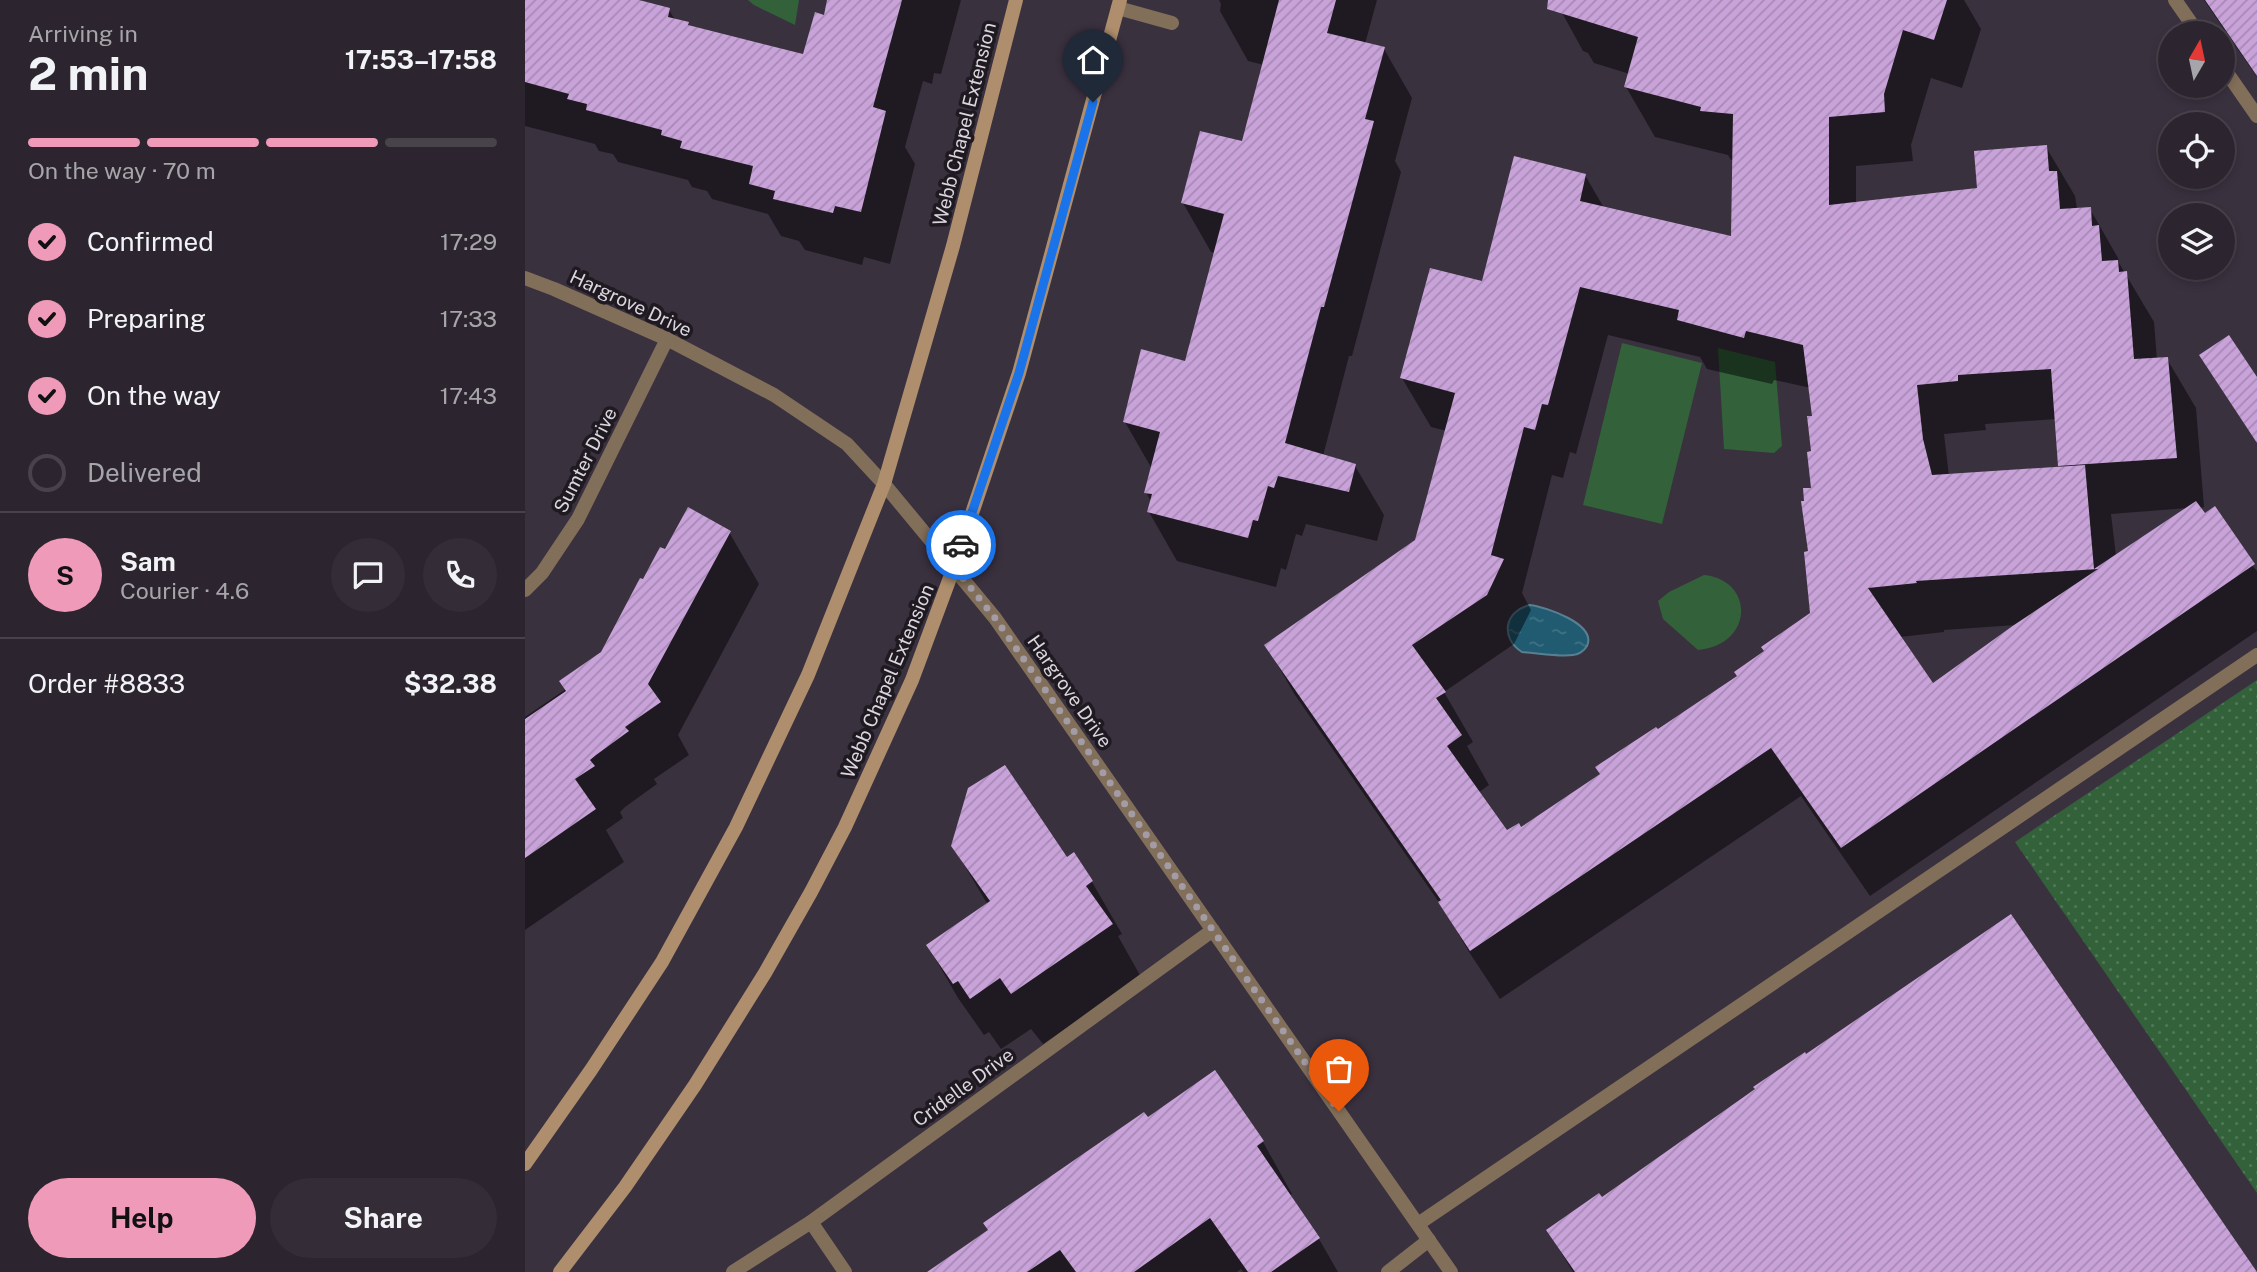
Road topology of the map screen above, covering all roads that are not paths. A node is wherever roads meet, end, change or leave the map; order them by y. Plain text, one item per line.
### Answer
1 (1016, 0) edge
2 (2175, 0) edge
3 (1119, 4) edge
4 (2190, 21) edge
5 (1172, 23) dead end
6 (2235, 85) edge
7 (2257, 116) edge
8 (525, 278) edge
9 (667, 339) junction
10 (884, 484) junction
11 (954, 567) junction
12 (525, 590) edge
13 (2257, 654) edge
14 (1213, 930) junction
15 (525, 1164) edge
16 (811, 1222) junction
17 (1418, 1224) junction
18 (1429, 1240) junction
19 (560, 1272) edge
20 (733, 1272) edge
21 (845, 1272) edge
22 (1388, 1272) edge
23 (1451, 1272) edge

1 - 10 main road, Webb Chapel Extension
2 - 4 street
3 - 5 street
3 - 11 main road, Webb Chapel Extension
6 - 7 street
8 - 9 street, Hargrove Drive
9 - 10 street, Hargrove Drive
9 - 12 street, Sumter Drive
10 - 11 street, Hargrove Drive
10 - 15 main road, Webb Chapel Extension
11 - 14 street, Hargrove Drive
11 - 19 main road, Webb Chapel Extension
13 - 17 street
14 - 16 street, Cridelle Drive
14 - 17 street, Hargrove Drive
16 - 20 street, Cridelle Drive
16 - 21 street
17 - 18 street, Hargrove Drive
18 - 22 street
18 - 23 street, Hargrove Drive

